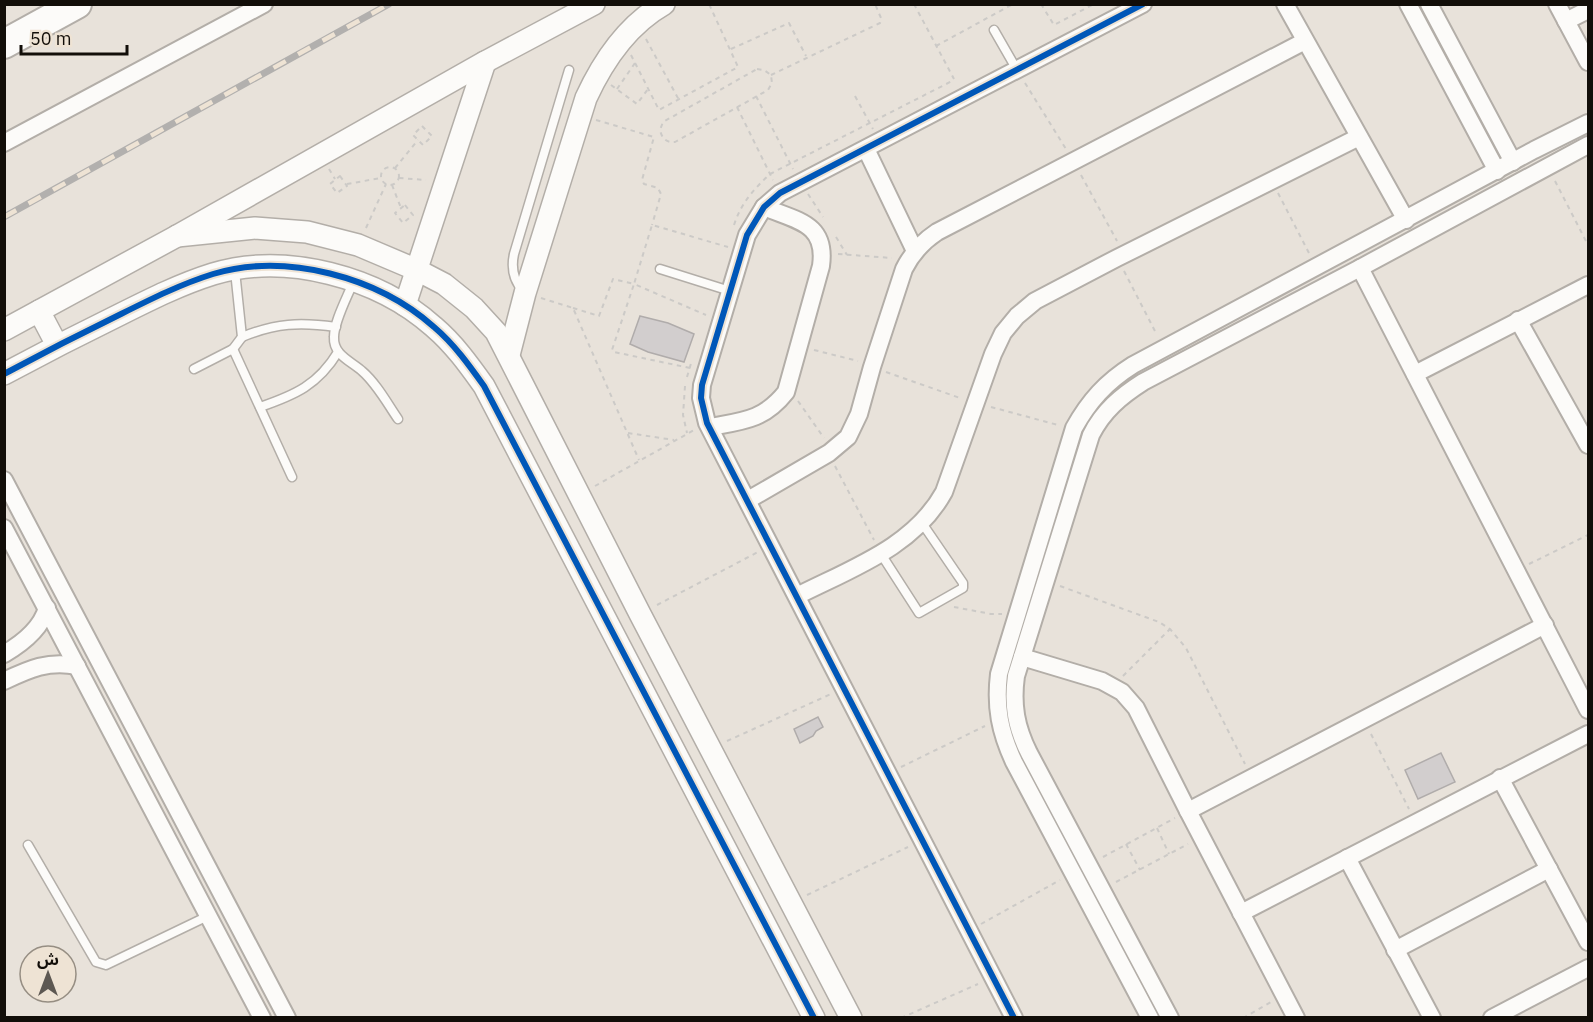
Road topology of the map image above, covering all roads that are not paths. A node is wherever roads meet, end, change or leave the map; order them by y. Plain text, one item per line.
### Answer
1 (77, 4) edge
2 (264, 4) edge
3 (594, 4) edge
4 (664, 4) edge
5 (1143, 4) edge
6 (1285, 4) edge
7 (1408, 4) edge
8 (1429, 4) edge
9 (1557, 4) edge
10 (1588, 10) edge
11 (1566, 21) junction
12 (994, 30) dead end
13 (1305, 41) junction
14 (4, 44) edge
15 (485, 62) junction
16 (1588, 62) edge
17 (569, 70) dead end
18 (1017, 70) junction
19 (1588, 123) edge
20 (1359, 137) junction
21 (1557, 139) junction
22 (4, 143) edge
23 (873, 145) junction
24 (1588, 145) edge
25 (1566, 156) junction
26 (1514, 162) junction
27 (1497, 171) junction
28 (764, 207) junction
29 (1406, 220) junction
30 (177, 236) junction
31 (912, 255) junction
32 (1360, 268) junction
33 (660, 269) dead end
34 (235, 270) junction
35 (417, 270) junction
36 (354, 280) junction
37 (1588, 285) edge
38 (730, 291) junction
39 (525, 293) junction
40 (405, 305) junction
41 (1241, 308) junction
42 (39, 311) junction
43 (1518, 320) junction
44 (1250, 325) junction
45 (336, 327) junction
46 (4, 330) edge
47 (242, 337) junction
48 (57, 345) junction
49 (233, 348) junction
50 (338, 352) junction
51 (509, 355) junction
52 (194, 369) dead end
53 (4, 374) edge
54 (1415, 374) junction
55 (260, 407) junction
56 (398, 419) dead end
57 (709, 425) junction
58 (1588, 446) edge
59 (292, 477) dead end
60 (4, 480) edge
61 (747, 500) junction
62 (1048, 510) junction
63 (1065, 516) junction
64 (591, 518) junction
65 (922, 523) junction
66 (4, 528) edge
67 (562, 533) junction
68 (881, 554) junction
69 (797, 596) junction
70 (47, 608) junction
71 (1545, 625) junction
72 (4, 654) edge
73 (1022, 657) junction
74 (77, 666) junction
75 (4, 681) edge
76 (1588, 710) edge
77 (130, 721) junction
78 (112, 731) junction
79 (1588, 734) edge
80 (1500, 778) junction
81 (1048, 789) junction
82 (1033, 797) junction
83 (1188, 811) junction
84 (28, 845) dead end
85 (1347, 858) junction
86 (1081, 869) junction
87 (1549, 869) junction
88 (1241, 913) junction
89 (208, 916) junction
90 (1588, 942) edge
91 (1395, 950) junction
92 (1588, 968) edge
93 (262, 1017) edge
94 (287, 1017) edge
95 (814, 1017) edge
96 (851, 1017) edge
97 (1014, 1017) edge
98 (1150, 1017) edge
99 (1170, 1017) edge
100 (1296, 1017) edge
101 (1432, 1017) edge
102 (1492, 1017) edge

1 - 14 highway
2 - 22 street
3 - 15 street
4 - 39 street
5 - 18 street
6 - 13 street
7 - 27 street
8 - 26 street
9 - 11 street
10 - 11 street
11 - 16 street
12 - 18 lane
13 - 20 street
13 - 31 street
15 - 30 street
15 - 35 street
17 - 39 lane
18 - 23 street
19 - 21 street
20 - 29 street
20 - 65 street
21 - 25 street
21 - 26 street
23 - 28 street
23 - 31 street
24 - 25 street
25 - 32 street
26 - 27 street
27 - 29 street
28 - 38 street
28 - 57 street
29 - 41 street
30 - 35 street
30 - 42 street
31 - 61 street
32 - 44 street
32 - 54 street
33 - 38 lane
34 - 36 street
34 - 47 lane
34 - 48 street
35 - 40 street
35 - 51 street
36 - 40 street
36 - 45 lane
37 - 43 street
38 - 57 street
39 - 51 street
40 - 67 street
41 - 44 street
41 - 62 street
42 - 46 street
42 - 48 street
43 - 54 street
43 - 58 street
44 - 63 street
45 - 47 lane
45 - 50 lane
47 - 49 lane
48 - 53 street
49 - 52 lane
49 - 55 lane
50 - 55 lane
50 - 56 lane
51 - 64 street
54 - 71 street
55 - 59 lane
57 - 61 street
60 - 77 street
61 - 69 street
62 - 63 street
62 - 82 street
63 - 73 street
64 - 67 street
64 - 96 street
65 - 68 street
65 - 68 lane
66 - 70 street
67 - 95 street
68 - 69 street
69 - 97 street
70 - 72 street
70 - 74 street
71 - 76 street
71 - 83 street
73 - 81 street
73 - 83 street
74 - 75 street
74 - 78 street
77 - 78 street
77 - 94 street
78 - 89 street
79 - 80 street
80 - 85 street
80 - 87 street
81 - 82 street
81 - 86 street
82 - 86 street
83 - 88 street
84 - 89 lane
85 - 88 street
85 - 91 street
86 - 98 street
86 - 99 street
87 - 90 street
87 - 91 street
88 - 100 street
89 - 93 street
91 - 101 street
92 - 102 street

